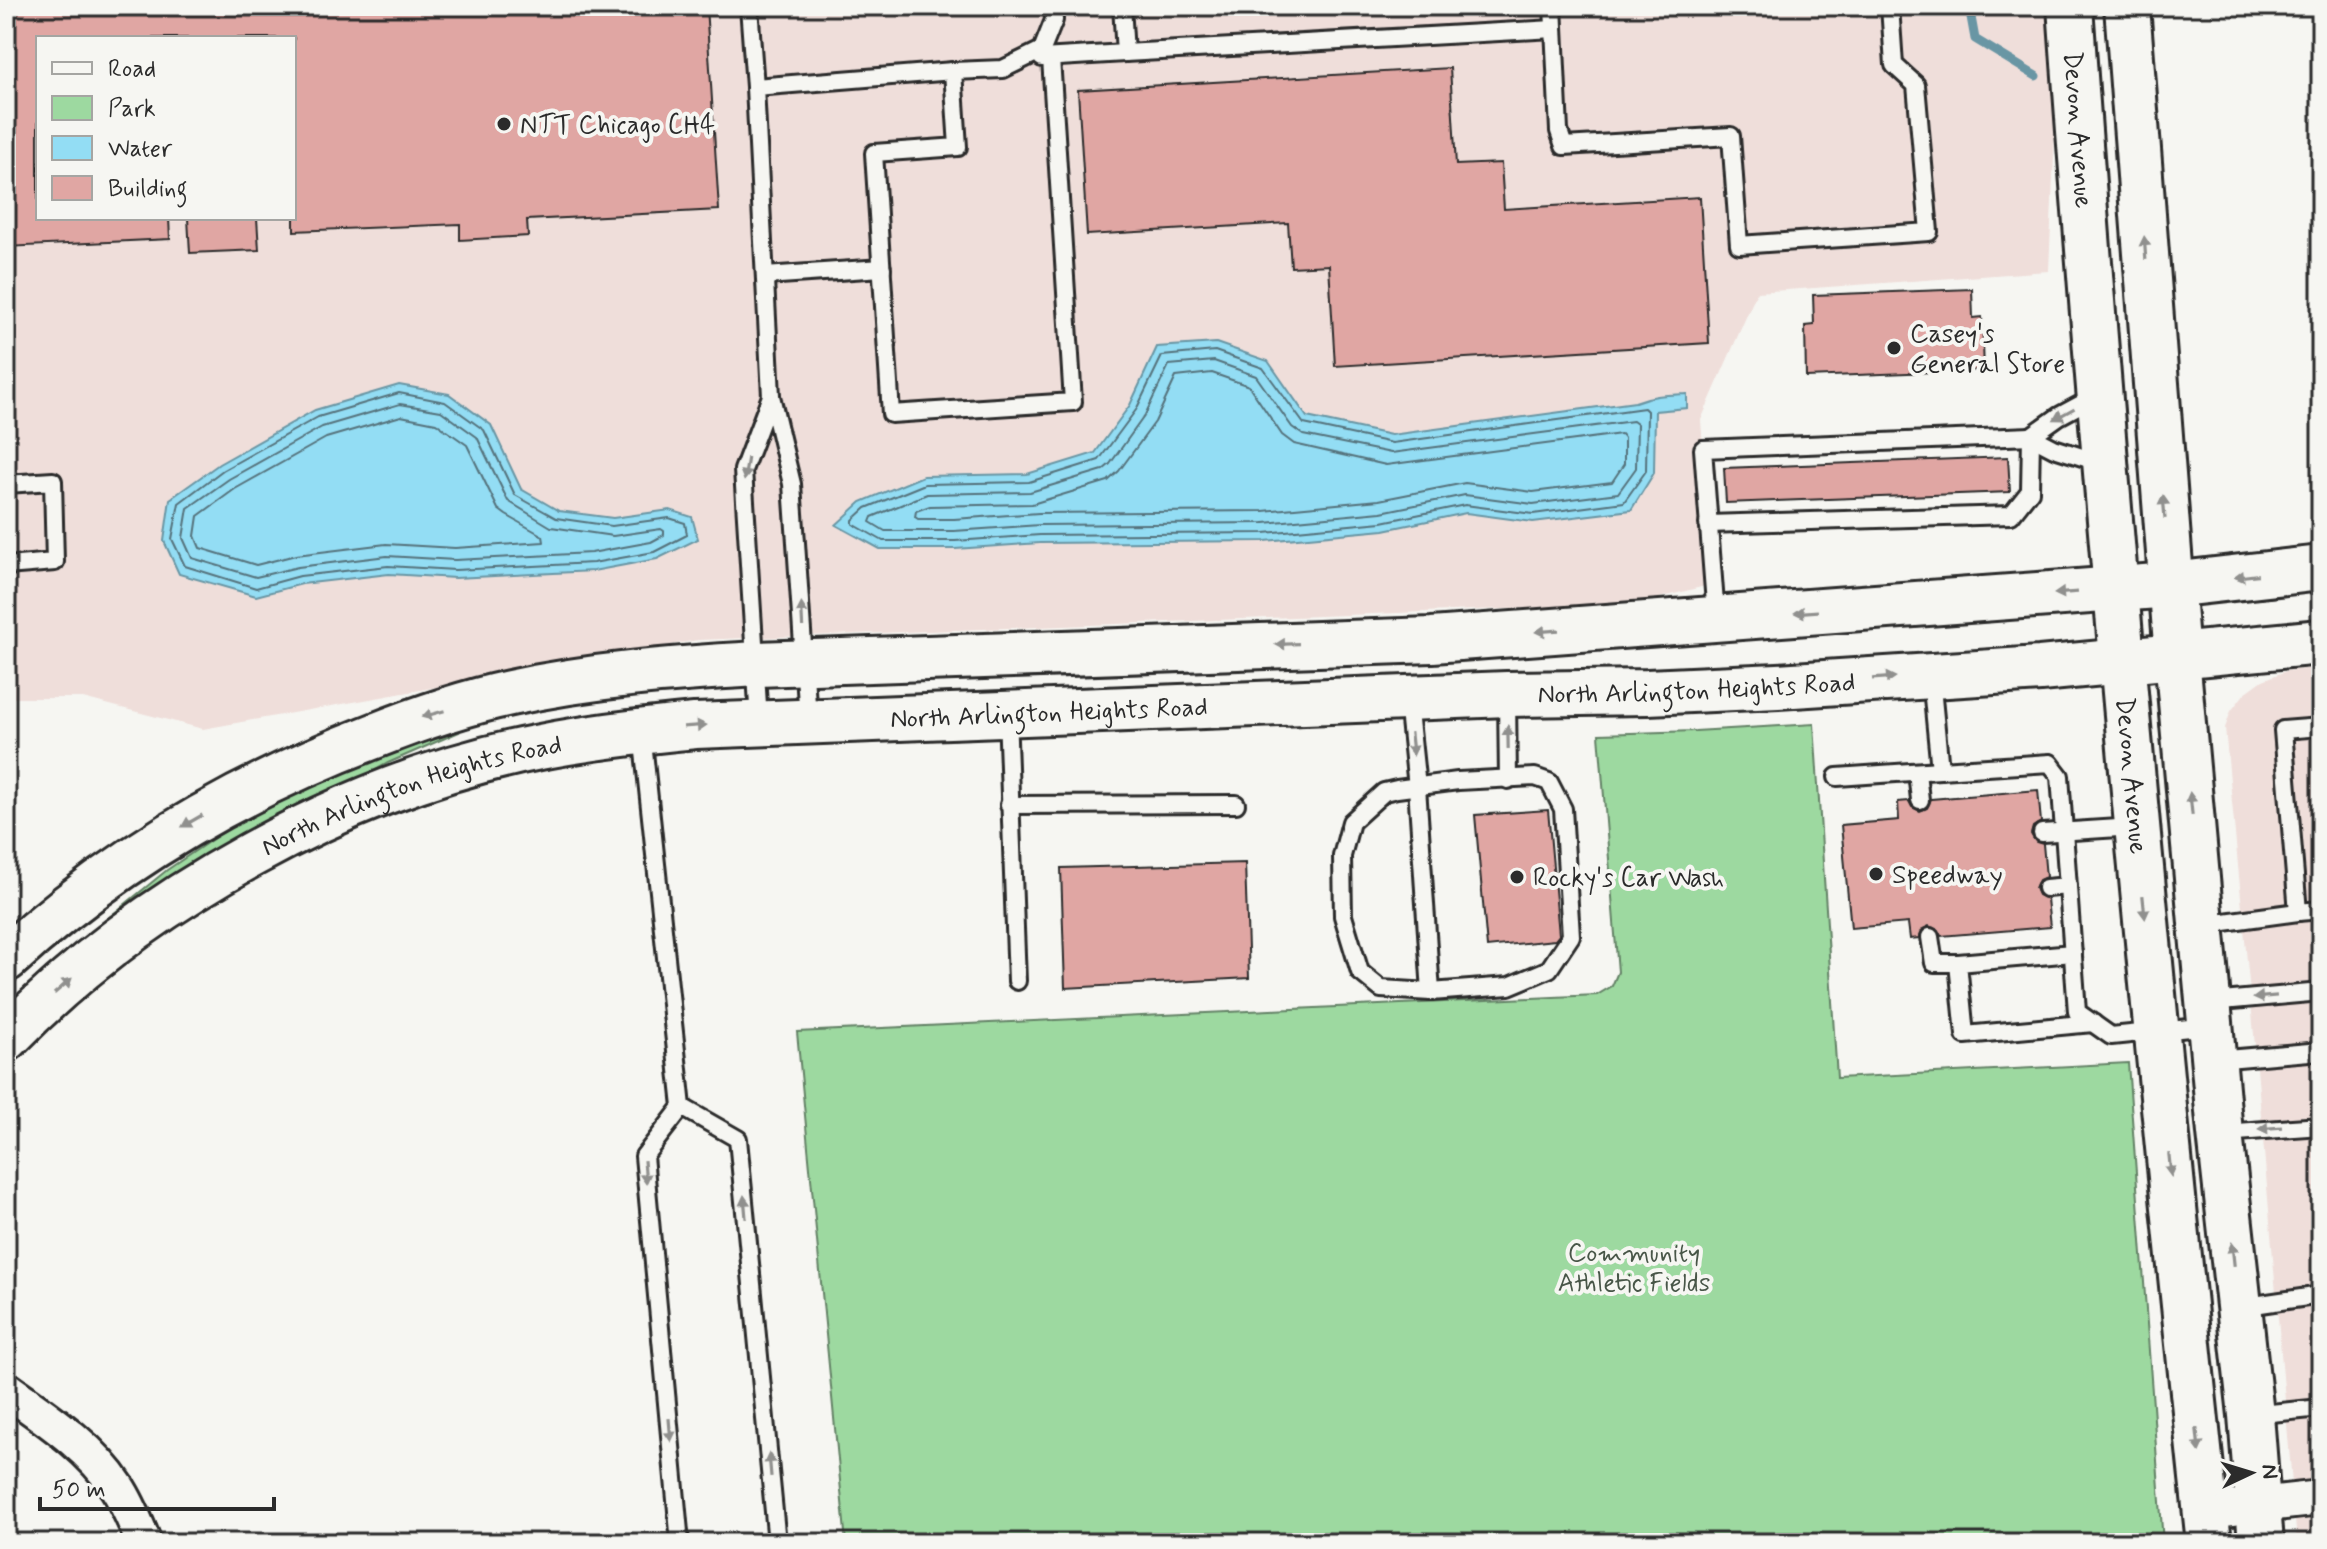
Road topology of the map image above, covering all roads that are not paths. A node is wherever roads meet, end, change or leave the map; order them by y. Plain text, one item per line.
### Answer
1 (749, 6) edge
2 (1053, 6) edge
3 (1122, 6) edge
4 (1553, 6) edge
5 (1890, 6) edge
6 (2070, 6) edge
7 (2127, 6) edge
8 (1554, 29) junction
9 (1125, 53) junction
10 (1051, 58) junction
11 (1023, 60) junction
12 (953, 71) junction
13 (755, 87) junction
14 (882, 268) junction
15 (765, 276) junction
16 (2100, 394) junction
17 (771, 396) junction
18 (2031, 436) junction
19 (2105, 464) junction
20 (6, 484) edge
21 (1708, 524) junction
22 (6, 566) edge
23 (2321, 568) edge
24 (2171, 585) junction
25 (2115, 589) junction
26 (1717, 618) junction
27 (2321, 642) edge
28 (2177, 657) junction
29 (805, 662) junction
30 (2123, 662) junction
31 (757, 664) junction
32 (1931, 675) junction
33 (1507, 694) junction
34 (1408, 700) junction
35 (1007, 714) junction
36 (808, 721) junction
37 (759, 723) junction
38 (2321, 727) edge
39 (642, 731) junction
40 (1940, 770) junction
41 (1917, 772) junction
42 (1837, 777) dead end
43 (1508, 780) junction
44 (1417, 787) junction
45 (1920, 800) dead end
46 (1236, 804) dead end
47 (1009, 805) junction
48 (2136, 827) junction
49 (2042, 833) dead end
50 (2064, 833) junction
51 (2068, 886) junction
52 (2046, 888) dead end
53 (2321, 910) edge
54 (2298, 912) junction
55 (2202, 925) junction
56 (1930, 937) dead end
57 (2073, 953) junction
58 (6, 959) edge
59 (1958, 963) junction
60 (1017, 981) dead end
61 (1431, 992) junction
62 (2321, 992) edge
63 (2093, 1023) junction
64 (2211, 1029) junction
65 (2157, 1031) junction
66 (6, 1039) edge
67 (2321, 1051) edge
68 (682, 1107) junction
69 (2321, 1126) edge
70 (2220, 1133) junction
71 (2321, 1295) edge
72 (2238, 1307) junction
73 (6, 1389) edge
74 (2321, 1408) edge
75 (2251, 1415) junction
76 (2321, 1498) edge
77 (2260, 1524) edge
78 (2208, 1527) edge
79 (144, 1543) edge
80 (680, 1543) edge
81 (777, 1543) edge

1 - 13 lane
2 - 11 lane
3 - 9 lane
4 - 8 lane
5 - 8 lane
6 - 16 main road, Devon Avenue
24 -> 7 main road
8 - 9 lane
9 - 10 lane
10 - 11 lane
10 - 14 lane
11 - 12 lane
12 - 13 lane
12 - 14 lane
13 - 15 lane
14 - 15 lane
15 - 17 lane
16 -> 18 lane
16 - 19 main road, Devon Avenue
29 -> 17 lane
17 -> 31 lane
18 - 19 lane
18 - 21 lane
18 - 21 lane
19 - 25 main road, Devon Avenue
20 - 22 lane
21 - 26 lane
23 -> 24 main road
24 - 25 main road
24 - 28 main road
25 -> 26 main road
25 - 30 main road, Devon Avenue
26 -> 29 main road
27 - 28 main road, North Arlington Heights Road
28 - 30 main road, North Arlington Heights Road
55 -> 28 main road
29 - 31 main road
29 - 36 lane
30 - 32 main road, North Arlington Heights Road
30 - 48 main road, Devon Avenue
31 - 37 lane
31 -> 58 main road
33 -> 32 main road, North Arlington Heights Road
32 - 40 lane
33 - 34 main road, North Arlington Heights Road
43 -> 33 lane
34 - 35 main road, North Arlington Heights Road
34 -> 44 lane
35 - 36 main road, North Arlington Heights Road
35 - 47 lane
36 - 37 main road, North Arlington Heights Road
39 -> 37 main road, North Arlington Heights Road
38 - 54 lane
66 -> 39 main road, North Arlington Heights Road
39 - 68 lane
40 - 41 lane
40 - 50 lane
41 - 42 lane
41 - 45 lane
43 - 44 lane
43 - 61 lane
44 - 61 lane
44 - 61 lane
46 - 47 lane
47 - 60 lane
48 - 50 lane
48 -> 65 main road, Devon Avenue
49 - 50 lane
50 - 51 lane
51 - 52 lane
51 - 57 lane
53 - 54 lane
54 - 55 lane
55 - 64 main road
56 - 59 lane
57 - 59 lane
57 - 63 lane
59 - 63 lane
62 -> 64 lane
63 - 65 lane
64 - 65 lane
64 - 67 lane
64 - 70 main road
65 -> 78 main road, Devon Avenue
68 -> 80 lane
81 -> 68 lane
69 -> 70 lane
72 -> 70 main road
71 - 72 lane
72 - 75 main road
73 - 79 street
74 - 75 lane
75 - 77 main road
76 - 77 street
77 - 78 street

